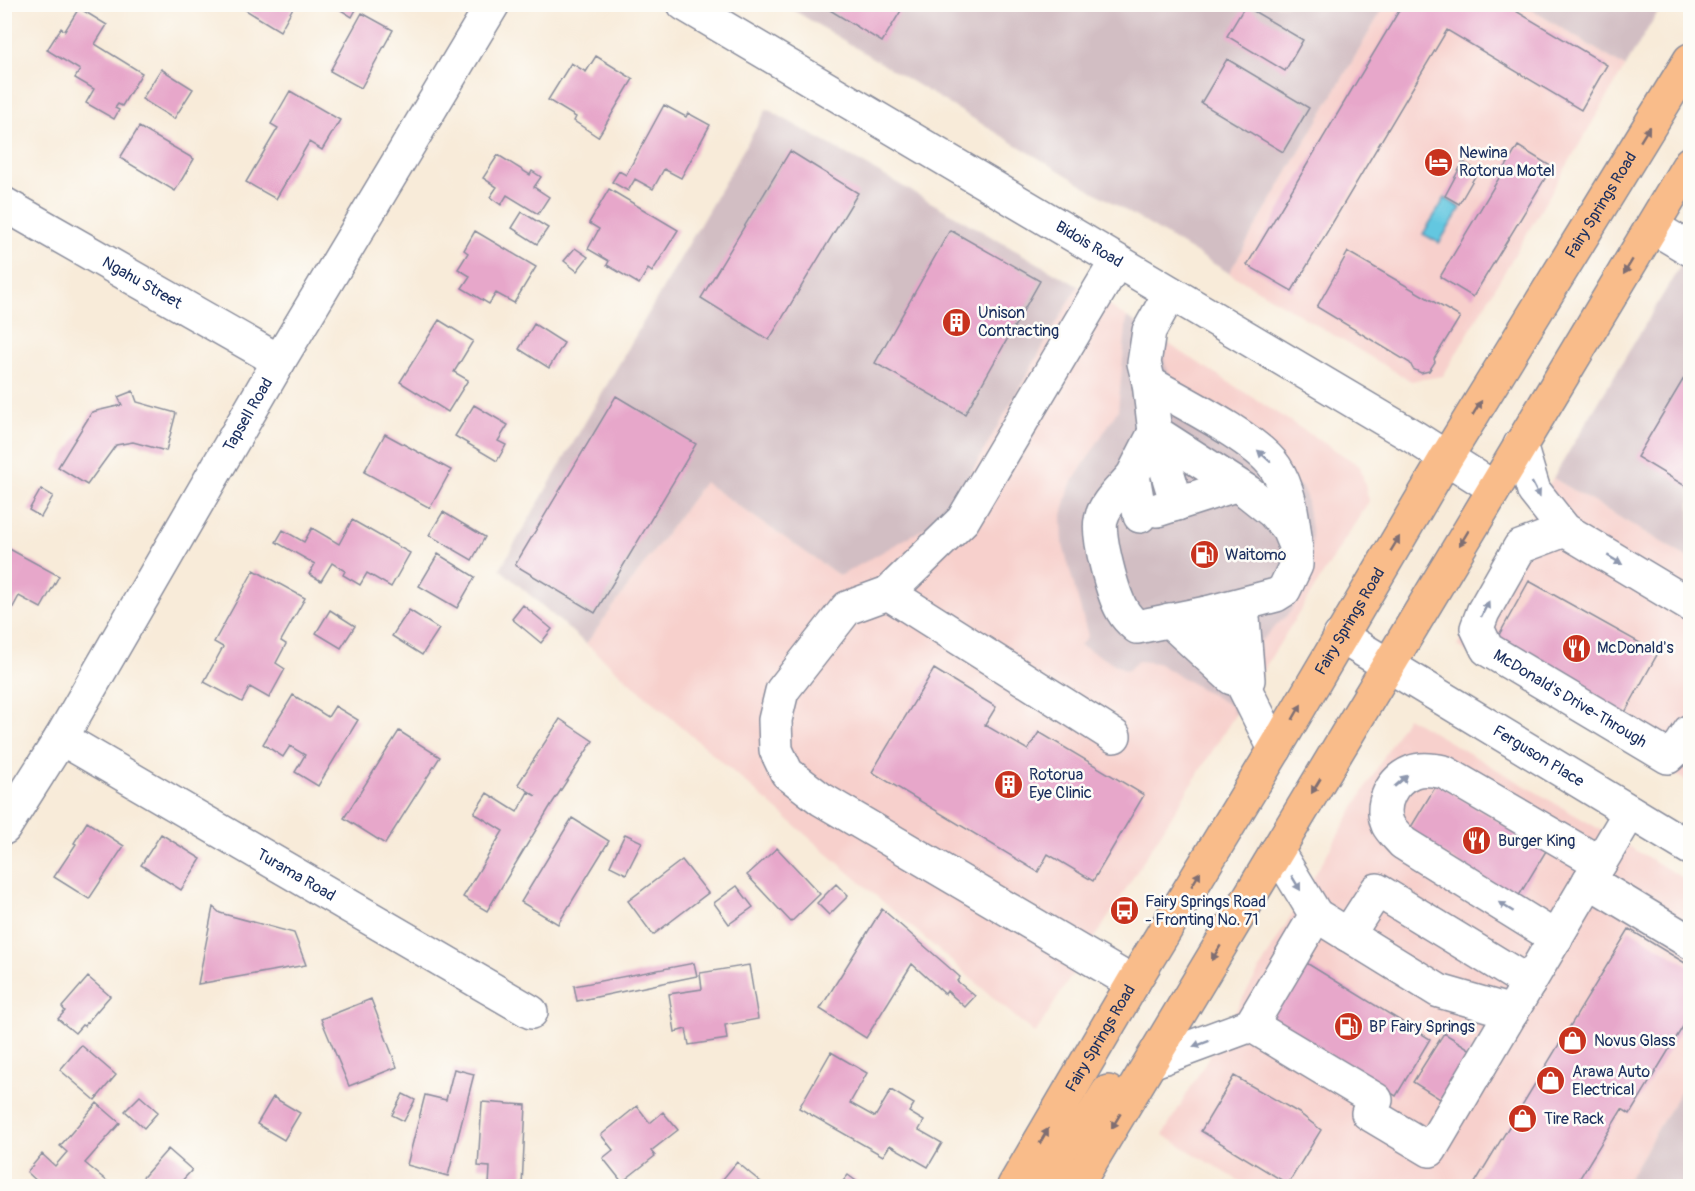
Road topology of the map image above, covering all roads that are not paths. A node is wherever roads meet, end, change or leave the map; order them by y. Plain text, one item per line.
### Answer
1 (493, 4) edge
2 (684, 4) edge
3 (1690, 60) edge
4 (1690, 163) edge
5 (4, 204) edge
6 (1653, 227) junction
7 (1690, 249) edge
8 (1116, 262) junction
9 (1170, 293) junction
10 (279, 361) junction
11 (1149, 383) junction
12 (1520, 445) junction
13 (1145, 453) junction
14 (1446, 458) junction
15 (1494, 488) junction
16 (1206, 490) junction
17 (1100, 529) junction
18 (1565, 530) junction
19 (888, 593) junction
20 (1690, 605) edge
21 (1206, 613) junction
22 (1340, 636) junction
23 (1389, 663) junction
24 (1690, 731) edge
25 (1114, 736) dead end
26 (61, 738) junction
27 (1275, 749) junction
28 (1679, 758) edge
29 (1630, 812) junction
30 (4, 828) edge
31 (1690, 848) edge
32 (1277, 851) junction
33 (1595, 872) junction
34 (1316, 915) junction
35 (1348, 935) junction
36 (1556, 938) junction
37 (1690, 942) edge
38 (1133, 983) junction
39 (1529, 983) junction
40 (531, 1012) dead end
41 (1512, 1012) junction
42 (1251, 1025) junction
43 (1151, 1062) junction
44 (1014, 1186) edge
45 (1048, 1186) edge
46 (1076, 1186) edge

1 - 10 street, Tapsell Road
2 - 8 street, Bidois Road
14 -> 3 highway, Fairy Springs Road
4 - 6 highway
5 - 10 street, Ngahu Street
6 - 7 street
6 -> 12 highway
8 - 9 street, Bidois Road
8 - 19 street
9 - 11 street
9 - 14 street, Bidois Road
10 - 26 street, Tapsell Road
11 - 13 street
16 -> 11 street
12 - 15 highway
12 -> 18 street
13 - 16 street
13 - 16 street
13 - 16 street
13 - 17 street
14 - 15 street, Bidois Road
22 -> 14 highway, Fairy Springs Road
15 -> 23 highway
16 - 17 street
16 - 21 street
17 - 21 street
18 -> 20 street
28 -> 18 street, McDonald's Drive-Through
19 - 25 street
19 - 38 street
21 - 27 street
22 - 23 street, Ferguson Place
27 -> 22 highway, Fairy Springs Road
23 - 29 street, Ferguson Place
23 -> 32 highway
24 - 28 street, McDonald's Drive-Through
26 - 30 street, Tapsell Road
26 - 40 street, Turama Road
38 -> 27 highway, Fairy Springs Road
29 - 31 street, Ferguson Place
29 - 33 street
32 -> 34 street
32 -> 43 highway
33 - 36 street
36 -> 33 street
33 - 37 street
34 - 35 street
34 - 42 street
35 - 39 street
35 - 41 street
36 - 39 street
44 -> 38 highway, Fairy Springs Road
39 - 41 street
41 - 42 street
42 -> 43 street
43 - 45 highway
43 -> 46 highway

